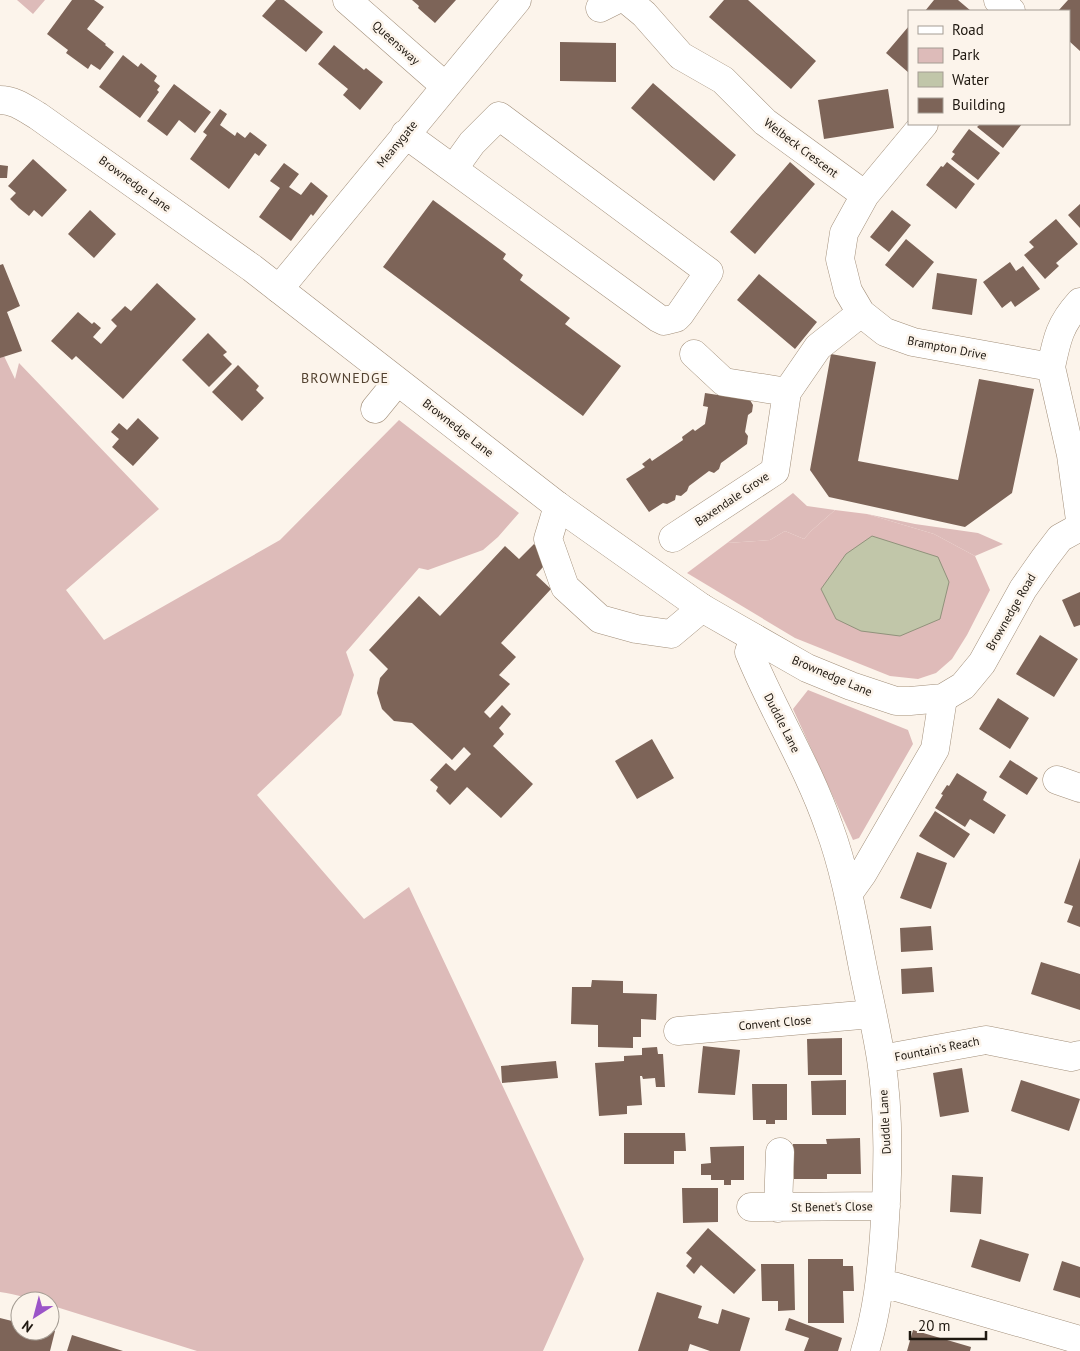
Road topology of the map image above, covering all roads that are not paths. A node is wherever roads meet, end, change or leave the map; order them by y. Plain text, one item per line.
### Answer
1 (347, 0) edge
2 (517, 0) edge
3 (627, 0) edge
4 (998, 0) edge
5 (1028, 0) edge
6 (1011, 10) edge
7 (1018, 10) edge
8 (445, 86) junction
9 (0, 100) edge
10 (923, 125) edge
11 (405, 134) junction
12 (454, 168) junction
13 (865, 196) junction
14 (279, 289) junction
15 (1080, 302) edge
16 (861, 313) junction
17 (694, 354) dead end
18 (1051, 367) junction
19 (397, 382) junction
20 (787, 392) junction
21 (375, 409) dead end
22 (558, 506) junction
23 (1080, 520) edge
24 (1080, 527) edge
25 (674, 538) dead end
26 (702, 608) junction
27 (754, 638) junction
28 (943, 698) junction
29 (848, 894) junction
30 (872, 1014) junction
31 (678, 1031) dead end
32 (1080, 1055) edge
33 (881, 1059) junction
34 (780, 1152) dead end
35 (886, 1206) junction
36 (751, 1207) dead end
37 (778, 1208) junction
38 (880, 1284) junction
39 (1080, 1340) edge
40 (865, 1351) edge

1 - 8 street, Queensway
2 - 8 street, Meanygate
3 - 13 street, Welbeck Crescent
4 - 6 street
5 - 7 street
8 - 11 street, Meanygate
9 - 14 street, Brownedge Lane
10 - 13 street, Brampton Drive
11 - 12 street
11 - 14 street, Meanygate
12 - 12 street
13 - 16 street, Brampton Drive
14 - 19 street, Brownedge Lane
15 - 18 street
16 - 18 street, Brampton Drive
16 - 20 street, Baxendale Grove
17 - 20 street
18 - 23 street
19 - 21 street
19 - 22 street, Brownedge Lane
20 - 25 street, Baxendale Grove
22 - 26 street, Brownedge Lane
22 - 26 street
24 - 28 street, Brownedge Road
26 - 27 street, Brownedge Lane
27 - 28 street, Brownedge Lane
27 - 29 street, Duddle Lane
28 - 29 street
29 - 30 street, Duddle Lane
30 - 31 street, Convent Close
30 - 33 street, Duddle Lane
32 - 33 street, Fountain's Reach
33 - 35 street, Duddle Lane
34 - 37 street, St Benet's Close
35 - 37 street, St Benet's Close
35 - 38 street, Duddle Lane
36 - 37 street, St Benet's Close
38 - 39 street
38 - 40 street, Duddle Lane

